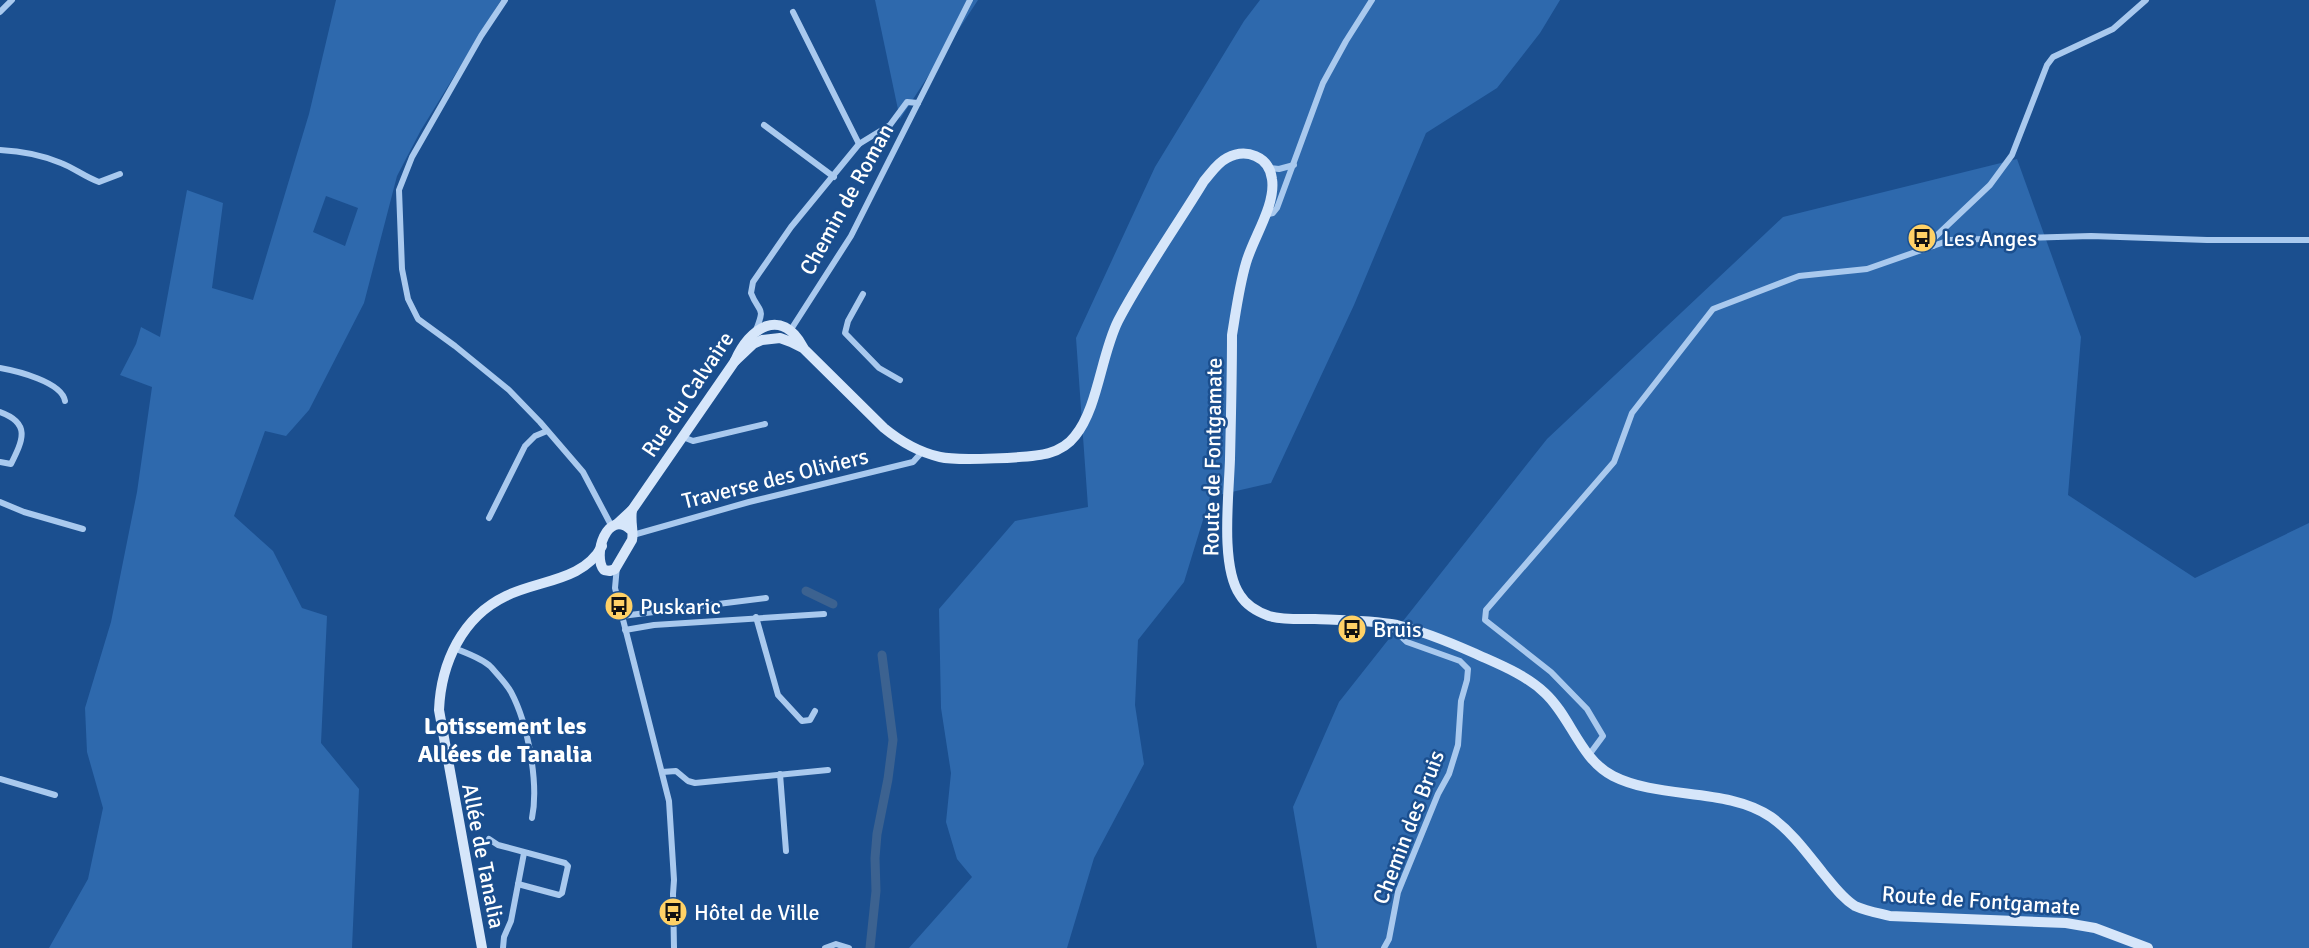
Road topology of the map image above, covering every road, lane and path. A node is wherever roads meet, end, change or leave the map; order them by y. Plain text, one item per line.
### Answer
1 (12, 0) edge
2 (505, 0) edge
3 (970, 0) edge
4 (1372, 0) edge
5 (2146, 0) edge
6 (0, 12) edge
7 (793, 12) dead end
8 (916, 102) junction
9 (764, 125) dead end
10 (859, 144) junction
11 (0, 150) edge
12 (1294, 165) junction
13 (1269, 168) junction
14 (120, 174) dead end
15 (834, 177) junction
16 (1265, 215) junction
17 (2309, 240) edge
18 (1933, 246) junction
19 (863, 294) dead end
20 (756, 330) junction
21 (790, 331) junction
22 (780, 338) junction
23 (803, 348) junction
24 (735, 361) junction
25 (0, 367) edge
26 (900, 380) dead end
27 (65, 401) dead end
28 (0, 412) edge
29 (765, 424) dead end
30 (547, 431) junction
31 (683, 436) junction
32 (922, 452) junction
33 (0, 462) edge
34 (0, 502) edge
35 (632, 510) junction
36 (489, 518) dead end
37 (614, 524) junction
38 (83, 529) dead end
39 (632, 532) junction
40 (602, 546) junction
41 (586, 565) junction
42 (617, 566) junction
43 (603, 569) junction
44 (615, 588) junction
45 (766, 598) dead end
46 (824, 614) dead end
47 (622, 615) junction
48 (756, 617) junction
49 (1387, 624) junction
50 (625, 630) junction
51 (454, 648) junction
52 (815, 711) dead end
53 (1589, 755) junction
54 (828, 770) dead end
55 (662, 772) junction
56 (780, 774) junction
57 (0, 780) edge
58 (55, 795) dead end
59 (532, 818) dead end
60 (489, 839) dead end
61 (786, 851) dead end
62 (524, 853) junction
63 (518, 884) junction
64 (482, 948) edge
65 (503, 948) edge
66 (674, 948) edge
67 (825, 948) edge
68 (849, 948) edge
69 (1384, 948) edge
70 (2148, 948) edge

1 - 6 street
2 - 30 street
3 - 8 street, Chemin de Roman
4 - 12 street
5 - 18 street
7 - 10 street
8 - 10 street
8 - 21 street, Chemin de Roman
9 - 15 street
10 - 15 street
11 - 14 street
12 - 13 street
12 - 16 street
13 - 16 street, Route de Fontgamate
13 - 32 street
15 - 20 street
16 - 49 street, Route de Fontgamate
17 - 18 street
18 - 53 street
19 - 26 street
20 - 21 street, Rue du Calvaire
20 - 24 street, Rue du Calvaire
21 - 22 street, Chemin de Roman
21 - 23 street
22 - 23 street
22 - 24 street
23 - 32 street
24 - 31 street, Rue du Calvaire
25 - 27 street
28 - 33 street
29 - 31 street
30 - 36 street
30 - 37 street
31 - 35 street, Rue du Calvaire
32 - 39 street, Traverse des Oliviers
34 - 38 street
35 - 37 street, Rue du Calvaire
35 - 39 street
37 - 39 street
37 - 40 street
39 - 42 street
40 - 41 street, Allée de Tanalia
40 - 43 street
41 - 43 street
41 - 51 street, Allée de Tanalia
42 - 43 street
42 - 44 street
43 - 44 street
44 - 47 street
45 - 47 street
46 - 48 street
47 - 50 street
48 - 50 street
48 - 52 street
49 - 53 street, Route de Fontgamate
49 - 69 street, Chemin des Bruis
50 - 55 street
51 - 59 street
51 - 64 street, Allée de Tanalia
53 - 70 street, Route de Fontgamate
54 - 56 street
55 - 56 street
55 - 66 street
56 - 61 street
57 - 58 street
60 - 62 street
62 - 63 street
62 - 63 street
63 - 65 street
67 - 68 street

